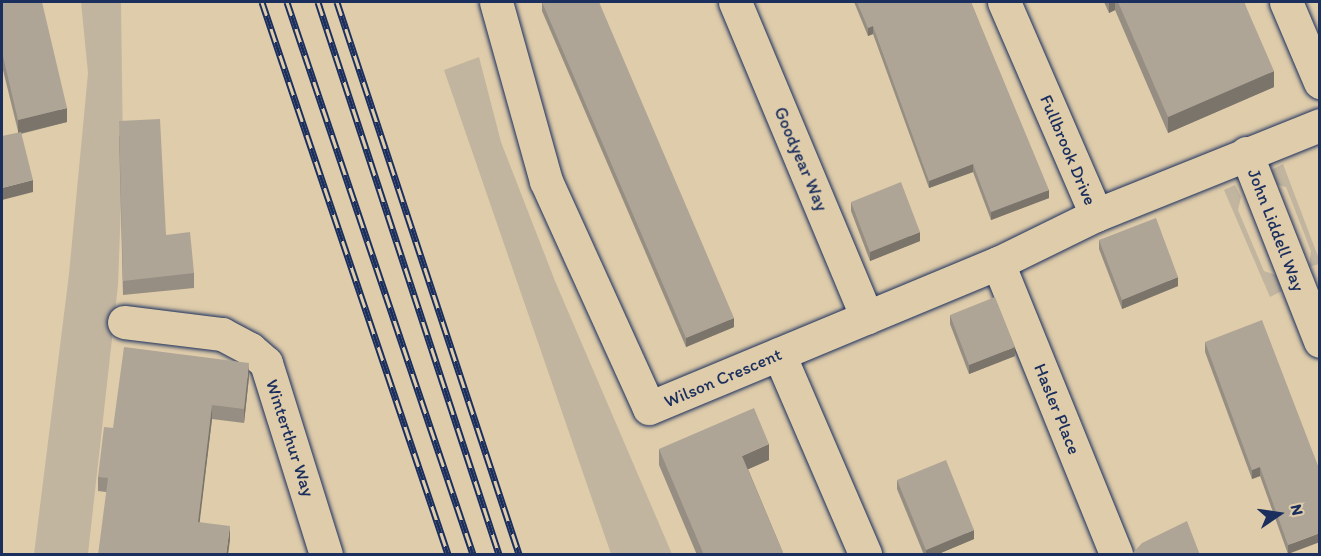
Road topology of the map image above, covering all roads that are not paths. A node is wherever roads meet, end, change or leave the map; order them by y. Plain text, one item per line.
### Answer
1 (496, 2) edge
2 (735, 2) edge
3 (1004, 2) edge
4 (1286, 2) edge
5 (1320, 82) edge
6 (1320, 125) edge
7 (1246, 153) junction
8 (1096, 216) junction
9 (998, 263) junction
10 (867, 318) junction
11 (124, 322) dead end
12 (1320, 341) edge
13 (779, 354) junction
14 (326, 555) edge
15 (865, 555) edge
16 (1116, 555) edge

1 - 13 street, Wilson Crescent
2 - 10 street, Goodyear Way
3 - 8 street, Fullbrook Drive
4 - 5 street
6 - 7 street, Fullbrook Drive
7 - 8 street, Fullbrook Drive
7 - 12 street, John Liddell Way
8 - 9 street, Wilson Crescent
9 - 10 street, Wilson Crescent
9 - 16 street, Hasler Place
10 - 13 street, Wilson Crescent
11 - 14 street, Winterthur Way
13 - 15 street

